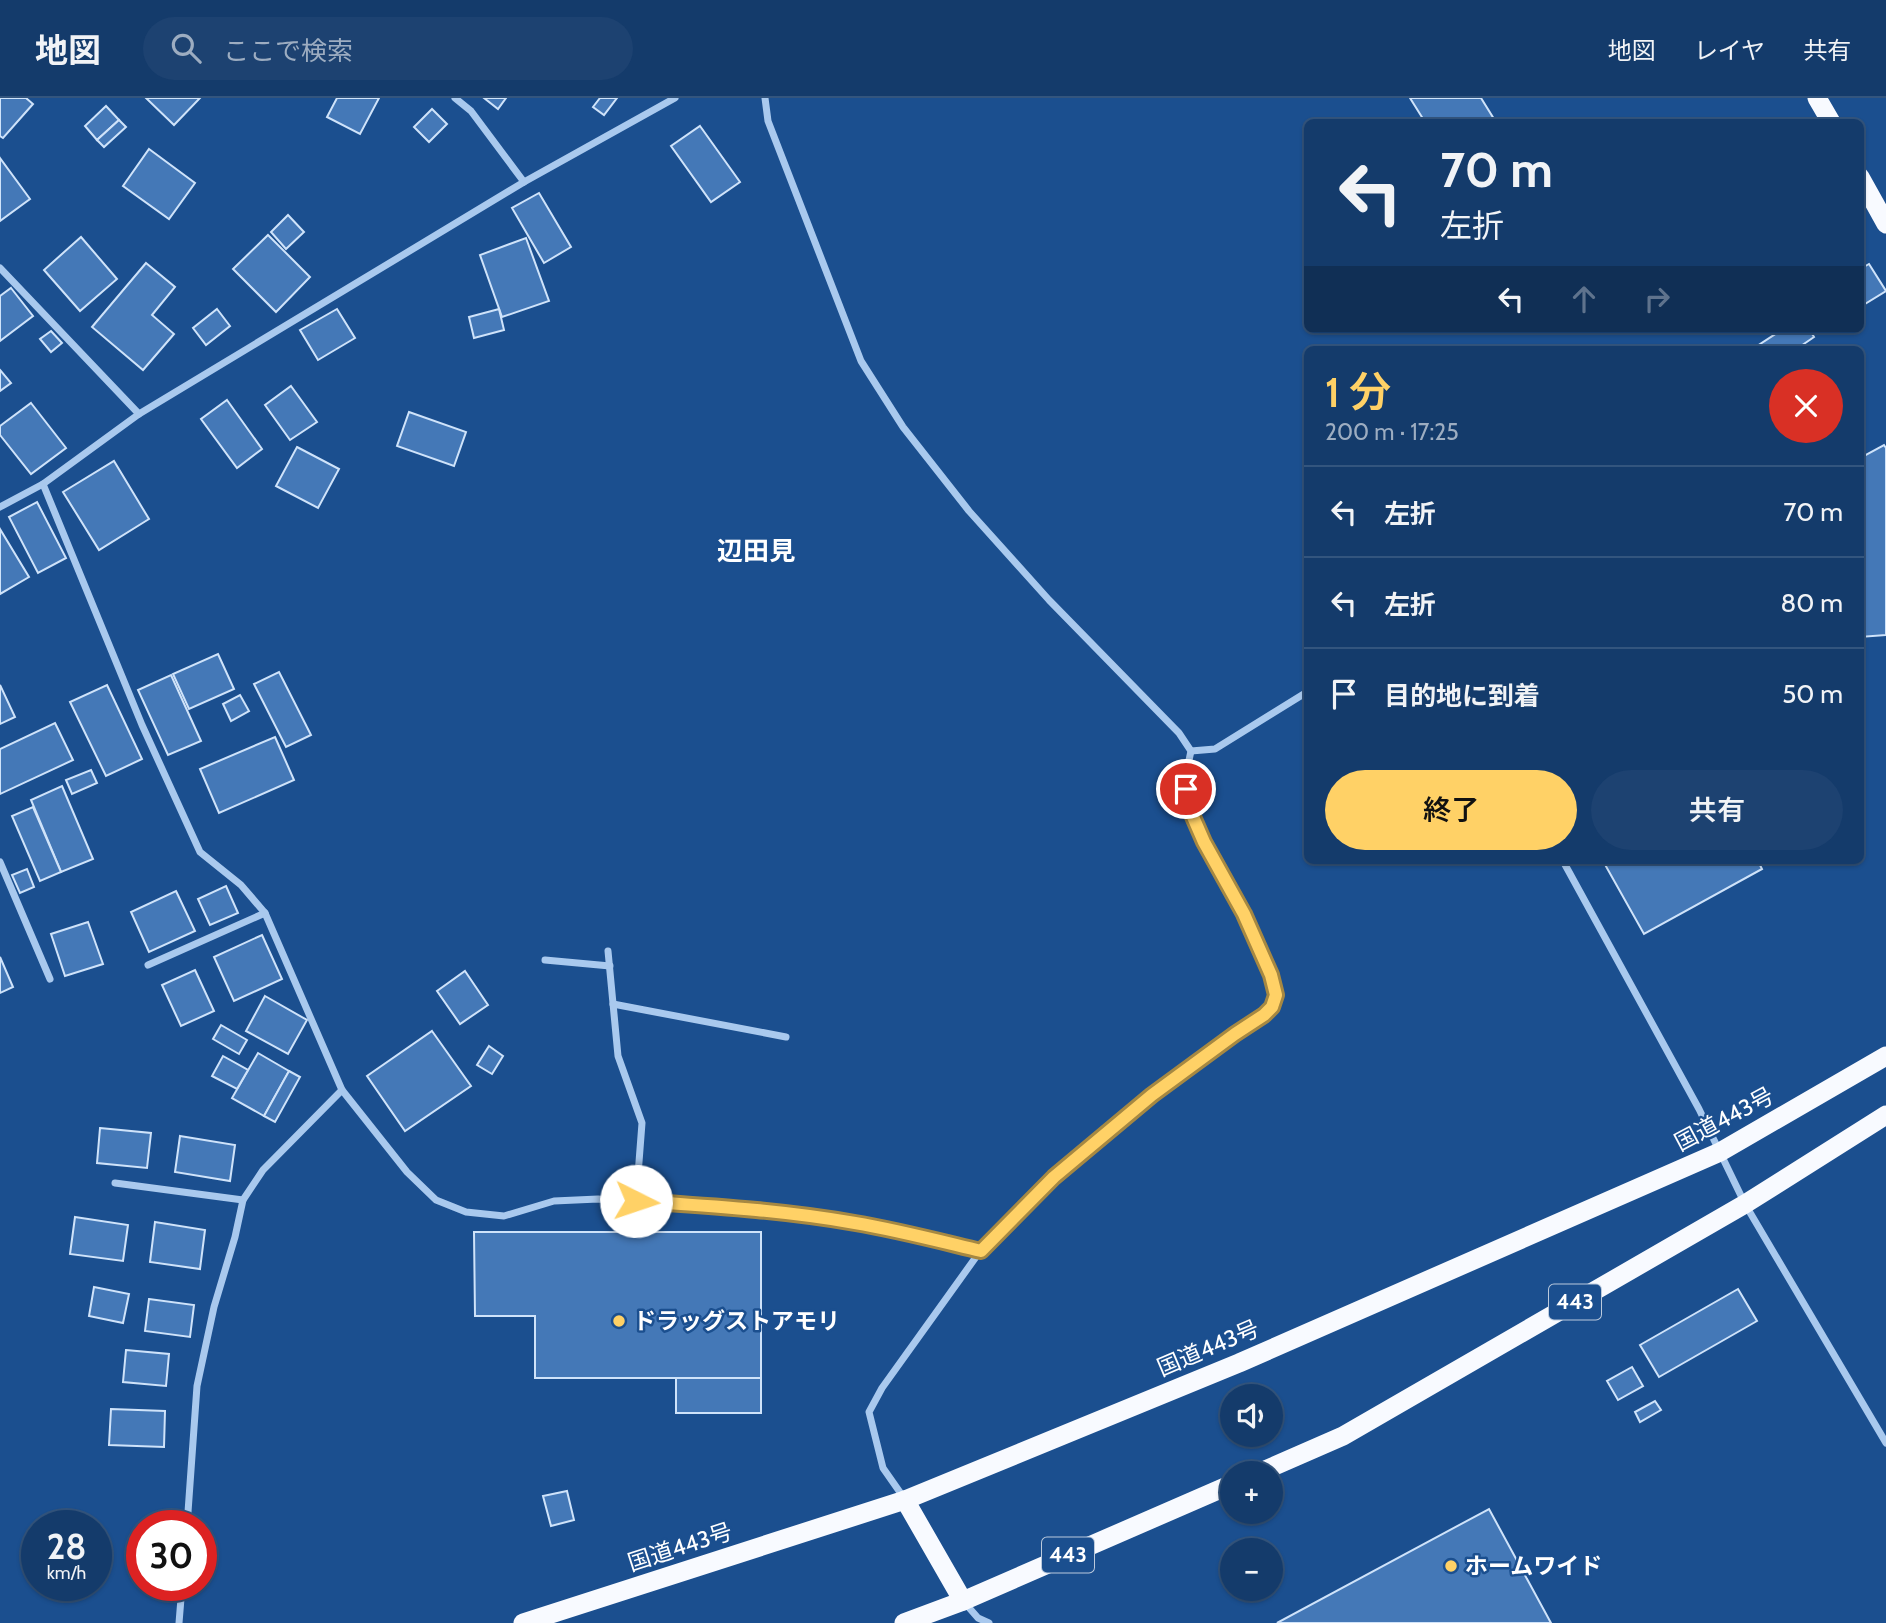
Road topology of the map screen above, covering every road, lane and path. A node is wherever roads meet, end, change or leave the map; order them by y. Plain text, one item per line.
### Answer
1 (455, 98) edge
2 (675, 98) edge
3 (765, 98) edge
4 (1817, 98) edge
5 (1829, 119) edge
6 (524, 182) junction
7 (1864, 184) edge
8 (1886, 224) edge
9 (0, 268) edge
10 (139, 414) junction
11 (43, 484) junction
12 (0, 507) edge
13 (1304, 694) edge
14 (1191, 751) junction
15 (0, 862) edge
16 (1565, 864) edge
17 (265, 914) junction
18 (608, 951) dead end
19 (545, 960) dead end
20 (148, 965) dead end
21 (610, 966) junction
22 (50, 979) dead end
23 (613, 1004) junction
24 (786, 1037) dead end
25 (1886, 1056) edge
26 (342, 1090) junction
27 (1886, 1115) edge
28 (1720, 1152) junction
29 (115, 1183) dead end
30 (243, 1200) junction
31 (636, 1201) junction
32 (1745, 1204) junction
33 (981, 1251) junction
34 (1886, 1443) edge
35 (1283, 1462) edge
36 (1220, 1489) edge
37 (905, 1500) junction
38 (188, 1510) edge
39 (181, 1601) edge
40 (963, 1601) junction
41 (180, 1623) edge
42 (523, 1623) edge
43 (904, 1623) edge
44 (989, 1623) edge

1 - 6 street
2 - 6 street
3 - 14 street
4 - 5 highway
6 - 10 street
7 - 8 highway
9 - 10 street
10 - 11 street
11 - 12 street
11 - 17 street
13 - 14 street
14 - 33 street
15 - 22 street
16 - 28 street
17 - 20 street
17 - 26 street
18 - 21 street
19 - 21 street
21 - 23 street
23 - 24 street
23 - 31 street
25 - 28 highway, 国道443号
26 - 30 street
26 - 31 street
27 - 32 highway, 443
28 - 32 street
28 - 37 highway, 国道443号
29 - 30 street
30 - 38 street
31 - 33 street
32 - 34 street
32 - 35 highway, 443
33 - 37 street
36 - 40 highway, 443
37 - 40 highway
37 - 42 highway, 国道443号
39 - 41 street
40 - 43 highway, 443
40 - 44 street

